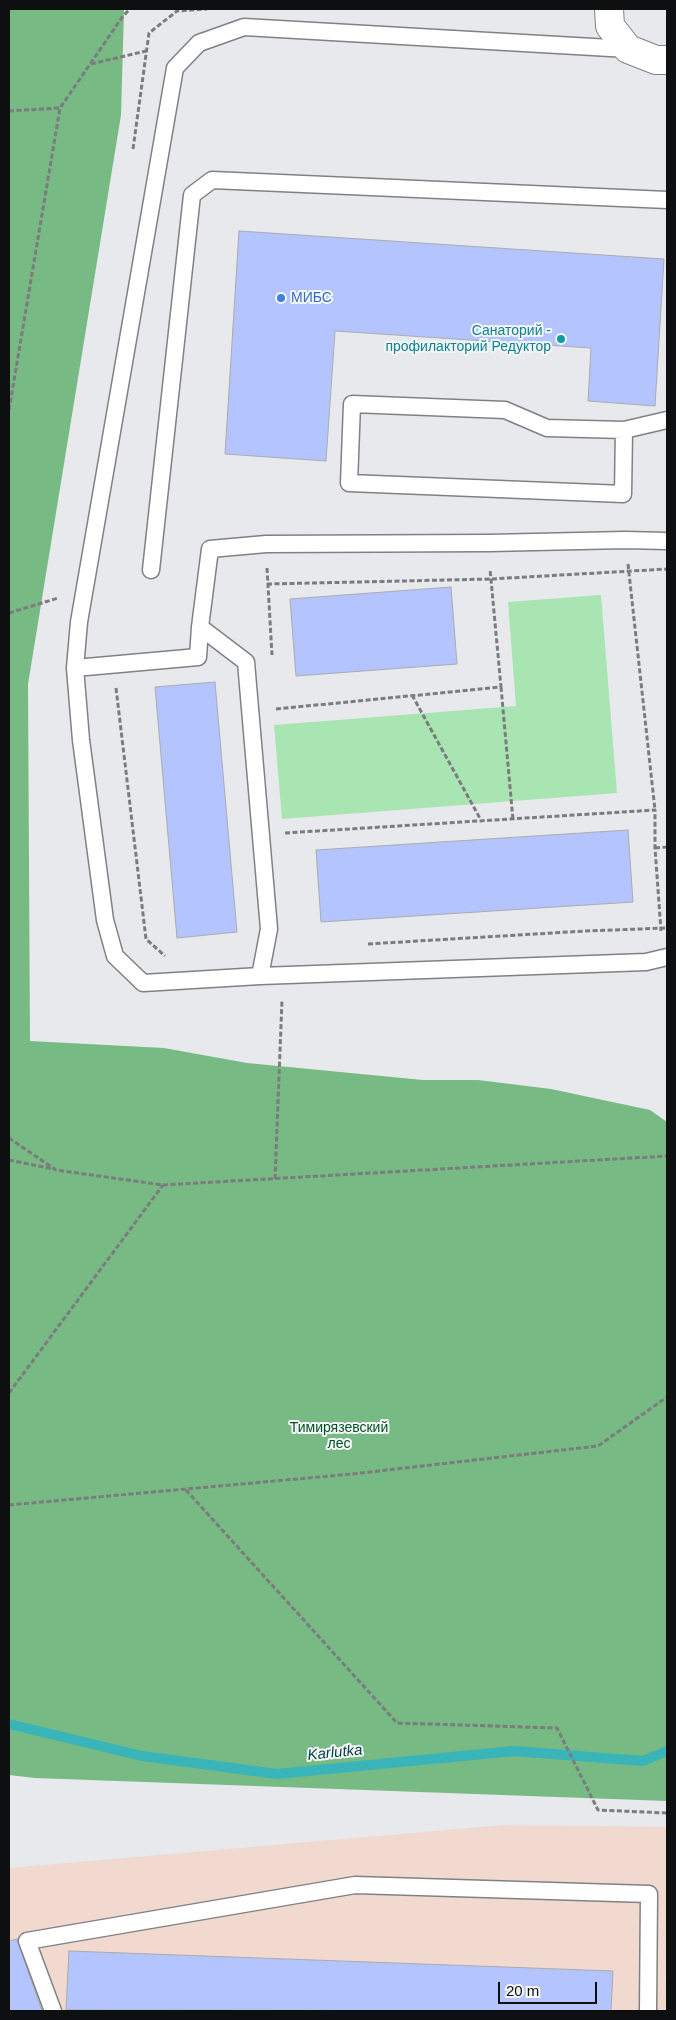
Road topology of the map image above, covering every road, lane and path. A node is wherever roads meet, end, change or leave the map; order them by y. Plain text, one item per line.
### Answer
1 (130, 9) edge
2 (609, 9) edge
3 (628, 49) junction
4 (146, 51) dead end
5 (667, 60) edge
6 (90, 64) junction
7 (60, 108) junction
8 (9, 111) edge
9 (667, 200) edge
10 (9, 410) edge
11 (667, 420) edge
12 (624, 430) junction
13 (624, 540) junction
14 (667, 541) edge
15 (489, 543) junction
16 (667, 569) edge
17 (151, 570) dead end
18 (628, 572) junction
19 (491, 579) junction
20 (267, 584) dead end
21 (63, 596) dead end
22 (9, 613) edge
23 (200, 627) junction
24 (75, 668) junction
25 (115, 680) dead end
26 (502, 688) junction
27 (412, 695) junction
28 (268, 710) dead end
29 (654, 810) junction
30 (513, 820) junction
31 (482, 822) junction
32 (278, 834) dead end
33 (667, 847) edge
34 (655, 848) junction
35 (667, 928) edge
36 (660, 929) junction
37 (360, 945) dead end
38 (173, 956) dead end
39 (666, 958) edge
40 (260, 976) junction
41 (283, 976) junction
42 (9, 1138) edge
43 (667, 1156) edge
44 (9, 1160) edge
45 (56, 1170) junction
46 (275, 1179) junction
47 (163, 1185) junction
48 (9, 1393) edge
49 (667, 1397) edge
50 (186, 1489) junction
51 (9, 1505) edge
52 (667, 1813) edge
53 (53, 2011) edge
54 (648, 2011) edge

1 - 6 path
2 - 3 street
3 - 5 street
3 - 24 lane
4 - 6 path
6 - 7 path
7 - 8 path
7 - 10 path
9 - 17 lane
11 - 12 lane
12 - 12 lane
13 - 14 lane
13 - 15 lane
13 - 18 path
15 - 19 path
15 - 23 lane
16 - 18 path
18 - 19 path
18 - 29 path
19 - 20 path
19 - 26 path
21 - 22 path
23 - 24 lane
23 - 40 lane
24 - 40 lane
25 - 38 path
26 - 27 path
26 - 30 path
27 - 28 path
27 - 31 path
29 - 30 path
29 - 34 path
30 - 31 path
31 - 32 path
33 - 34 path
34 - 36 path
35 - 36 path
36 - 37 path
36 - 39 path
39 - 41 lane
40 - 41 lane
41 - 46 path
42 - 45 path
43 - 46 path
44 - 45 path
45 - 47 path
46 - 47 path
47 - 48 path
49 - 50 path
50 - 51 path
50 - 52 path
53 - 54 lane

